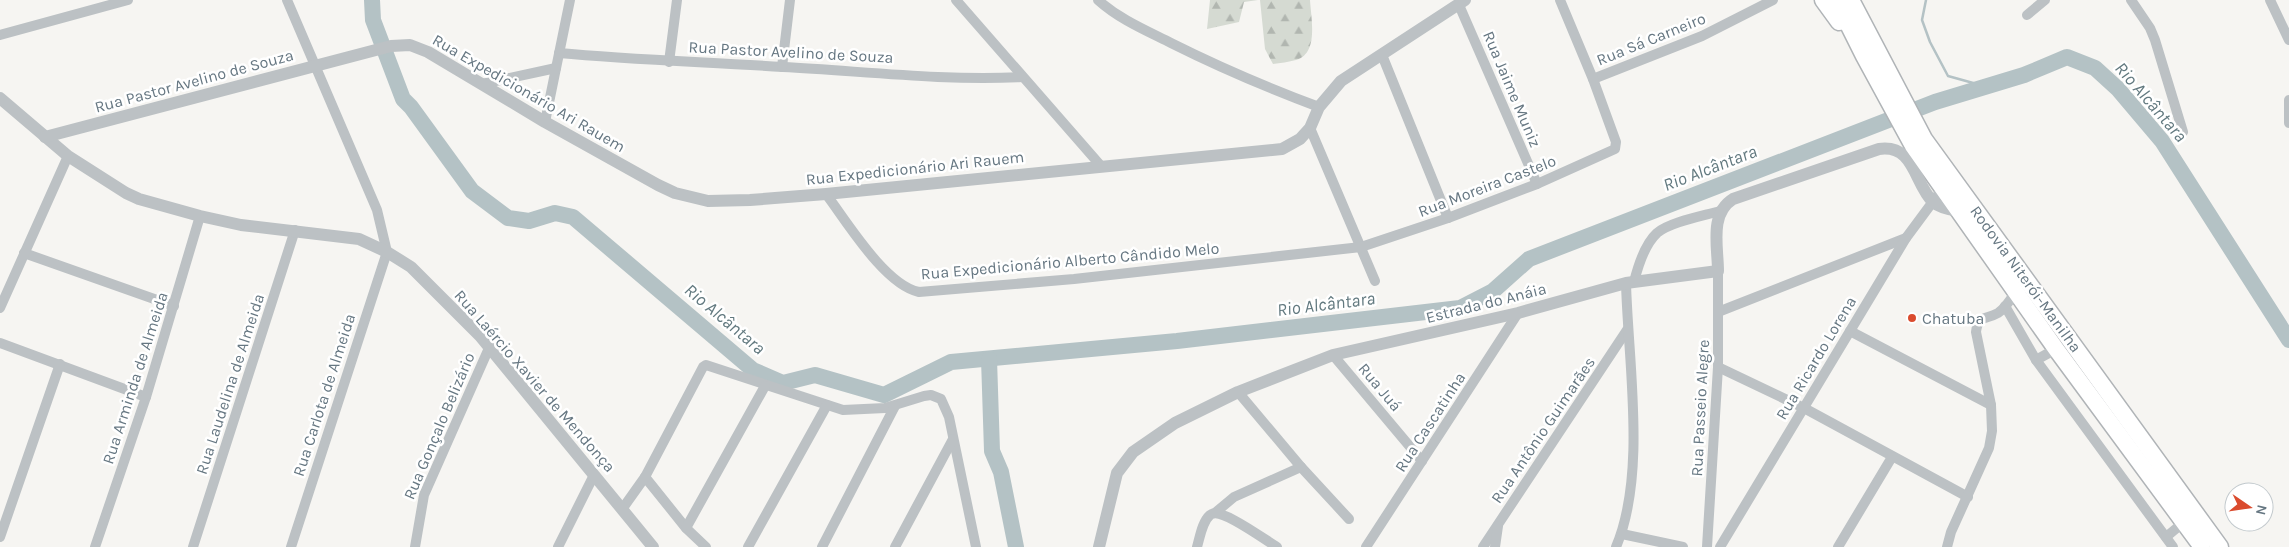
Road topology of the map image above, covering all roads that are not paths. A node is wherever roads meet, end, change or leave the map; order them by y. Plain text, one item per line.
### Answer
1 (128, 0) edge
2 (287, 0) edge
3 (570, 0) edge
4 (677, 0) edge
5 (790, 0) edge
6 (956, 0) edge
7 (1098, 0) edge
8 (1560, 0) edge
9 (1773, 0) edge
10 (1823, 0) edge
11 (1836, 0) edge
12 (1851, 0) edge
13 (1865, 0) edge
14 (2045, 0) edge
15 (2131, 0) edge
16 (2270, 0) edge
17 (1462, 3) edge
18 (2027, 15) dead end
19 (0, 35) edge
20 (2289, 40) edge
21 (559, 53) junction
22 (1382, 55) junction
23 (1864, 56) junction
24 (351, 57) joint
25 (669, 62) junction
26 (314, 67) junction
27 (782, 67) junction
28 (556, 68) junction
29 (1022, 77) junction
30 (1593, 78) junction
31 (482, 84) junction
32 (1889, 84) junction
33 (0, 98) edge
34 (2289, 100) edge
35 (1320, 107) junction
36 (545, 122) junction
37 (2289, 123) edge
38 (1310, 128) junction
39 (2183, 132) dead end
40 (45, 137) junction
41 (1912, 146) junction
42 (68, 156) junction
43 (1101, 166) junction
44 (1537, 184) junction
45 (826, 194) junction
46 (1938, 195) junction
47 (1720, 211) junction
48 (200, 216) junction
49 (1448, 218) junction
50 (295, 230) junction
51 (1906, 238) junction
52 (1361, 247) junction
53 (387, 252) junction
54 (24, 253) junction
55 (1718, 271) junction
56 (1375, 281) dead end
57 (1630, 282) junction
58 (2016, 291) junction
59 (174, 306) junction
60 (2005, 306) junction
61 (0, 308) edge
62 (1718, 312) junction
63 (1518, 314) junction
64 (1627, 330) junction
65 (1850, 331) junction
66 (0, 343) edge
67 (489, 348) junction
68 (2056, 349) junction
69 (1333, 355) junction
70 (2036, 360) junction
71 (60, 364) junction
72 (1718, 367) junction
73 (765, 386) junction
74 (1238, 392) junction
75 (146, 397) junction
76 (827, 405) junction
77 (1991, 405) junction
78 (895, 406) junction
79 (1804, 408) junction
80 (953, 439) junction
81 (1892, 457) junction
82 (1422, 461) junction
83 (1302, 467) junction
84 (594, 475) junction
85 (645, 477) junction
86 (1968, 497) junction
87 (623, 508) junction
88 (1216, 512) junction
89 (1349, 519) dead end
90 (2184, 522) junction
91 (1498, 524) junction
92 (686, 528) junction
93 (1622, 534) junction
94 (0, 537) edge
95 (2166, 537) junction
96 (974, 544) edge
97 (649, 545) edge
98 (1945, 545) edge
99 (95, 547) edge
100 (193, 547) edge
101 (291, 547) edge
102 (415, 547) edge
103 (558, 547) edge
104 (706, 547) edge
105 (748, 547) edge
106 (822, 547) edge
107 (895, 547) edge
108 (1099, 547) edge
109 (1197, 547) edge
110 (1277, 547) edge
111 (1366, 547) edge
112 (1483, 547) edge
113 (1495, 547) edge
114 (1616, 547) edge
115 (1683, 547) edge
116 (1707, 547) edge
117 (1720, 547) edge
118 (1838, 547) edge
119 (2173, 547) edge
120 (2202, 547) edge
121 (2220, 547) edge

1 - 19 street
2 - 26 street
3 - 21 street
4 - 25 street
5 - 27 street
6 - 29 street
7 - 35 street
8 - 30 street
9 - 30 street, Rua Sá Carneiro
10 - 23 highway
11 - 23 highway, Rodovia Niterói-Manilha
12 - 32 highway, Rodovia Niterói-Manilha
13 - 32 highway
14 - 18 street
15 - 39 street
16 - 20 street
17 - 22 street, Rua Expedicionário Ari Rauem
17 - 44 street, Rua Jaime Muniz
21 - 25 street, Rua Pastor Avelino de Souza
21 - 28 street
22 - 35 street, Rua Expedicionário Ari Rauem
22 - 49 street
23 - 32 highway, Rodovia Niterói-Manilha
24 - 26 street, Rua Pastor Avelino de Souza
24 - 31 street, Rua Expedicionário Ari Rauem
25 - 27 street, Rua Pastor Avelino de Souza
26 - 40 street, Rua Pastor Avelino de Souza
26 - 53 street
27 - 29 street, Rua Pastor Avelino de Souza
28 - 31 street
28 - 36 street
29 - 43 street
30 - 44 street, Rua Moreira Castelo
31 - 36 street, Rua Expedicionário Ari Rauem
32 - 41 highway, Rodovia Niterói-Manilha
33 - 40 street, Rua Laércio Xavier de Mendonça
34 - 37 street
35 - 38 street, Rua Expedicionário Ari Rauem
36 - 45 street, Rua Expedicionário Ari Rauem
38 - 43 street, Rua Expedicionário Ari Rauem
38 - 52 street
40 - 42 street, Rua Laércio Xavier de Mendonça
41 - 46 highway, Rodovia Niterói-Manilha
41 - 47 street
41 - 121 highway, Rodovia Niterói-Manilha
42 - 48 street, Rua Laércio Xavier de Mendonça
42 - 54 street
43 - 45 street, Rua Expedicionário Ari Rauem
44 - 49 street, Rua Moreira Castelo
45 - 52 street, Rua Expedicionário Alberto Cândido Melo
46 - 51 street, Rua Ricardo Lorena
46 - 58 highway, Rodovia Niterói-Manilha
47 - 55 street
47 - 57 street
48 - 50 street, Rua Laércio Xavier de Mendonça
48 - 59 street, Rua Arminda de Almeida
49 - 52 street, Rua Moreira Castelo
50 - 53 street, Rua Laércio Xavier de Mendonça
50 - 100 street, Rua Laudelina de Almeida
51 - 62 street
51 - 65 street, Rua Ricardo Lorena
52 - 56 street
53 - 67 street, Rua Laércio Xavier de Mendonça
53 - 101 street, Rua Carlota de Almeida
54 - 59 street
54 - 61 street
55 - 57 street, Estrada do Anáia
55 - 62 street, Rua Passeio Alegre
57 - 63 street, Estrada do Anáia
57 - 64 street
58 - 60 street
58 - 68 highway, Rodovia Niterói-Manilha
59 - 75 street, Rua Arminda de Almeida
60 - 70 street
60 - 77 street
62 - 72 street, Rua Passeio Alegre
63 - 69 street, Estrada do Anáia
63 - 82 street, Rua Cascatinha
64 - 91 street, Rua Antônio Guimarães
64 - 93 street
65 - 77 street
65 - 79 street, Rua Ricardo Lorena
66 - 71 street
67 - 84 street, Rua Laércio Xavier de Mendonça
67 - 102 street, Rua Gonçalo Belizário
68 - 70 street
68 - 90 highway, Rodovia Niterói-Manilha
69 - 74 street, Estrada do Anáia
69 - 82 street, Rua Juá
70 - 95 street
71 - 75 street
71 - 94 street
72 - 79 street
72 - 116 street, Rua Passeio Alegre
73 - 76 street
73 - 85 street
73 - 92 street
74 - 83 street
74 - 108 street, Estrada do Anáia
75 - 99 street, Rua Arminda de Almeida
76 - 78 street
76 - 105 street
77 - 86 street
78 - 80 street
78 - 106 street
79 - 81 street
79 - 117 street, Rua Ricardo Lorena
80 - 96 street
80 - 107 street
81 - 86 street
81 - 118 street
82 - 111 street, Rua Cascatinha
83 - 88 street
83 - 89 street
84 - 87 street, Rua Laércio Xavier de Mendonça
84 - 103 street
85 - 87 street
85 - 92 street
86 - 98 street
87 - 97 street, Rua Laércio Xavier de Mendonça
88 - 109 street
88 - 110 street
90 - 95 street
90 - 120 highway, Rodovia Niterói-Manilha
91 - 112 street, Rua Antônio Guimarães
91 - 113 street
92 - 104 street
93 - 114 street
93 - 115 street
95 - 119 street

